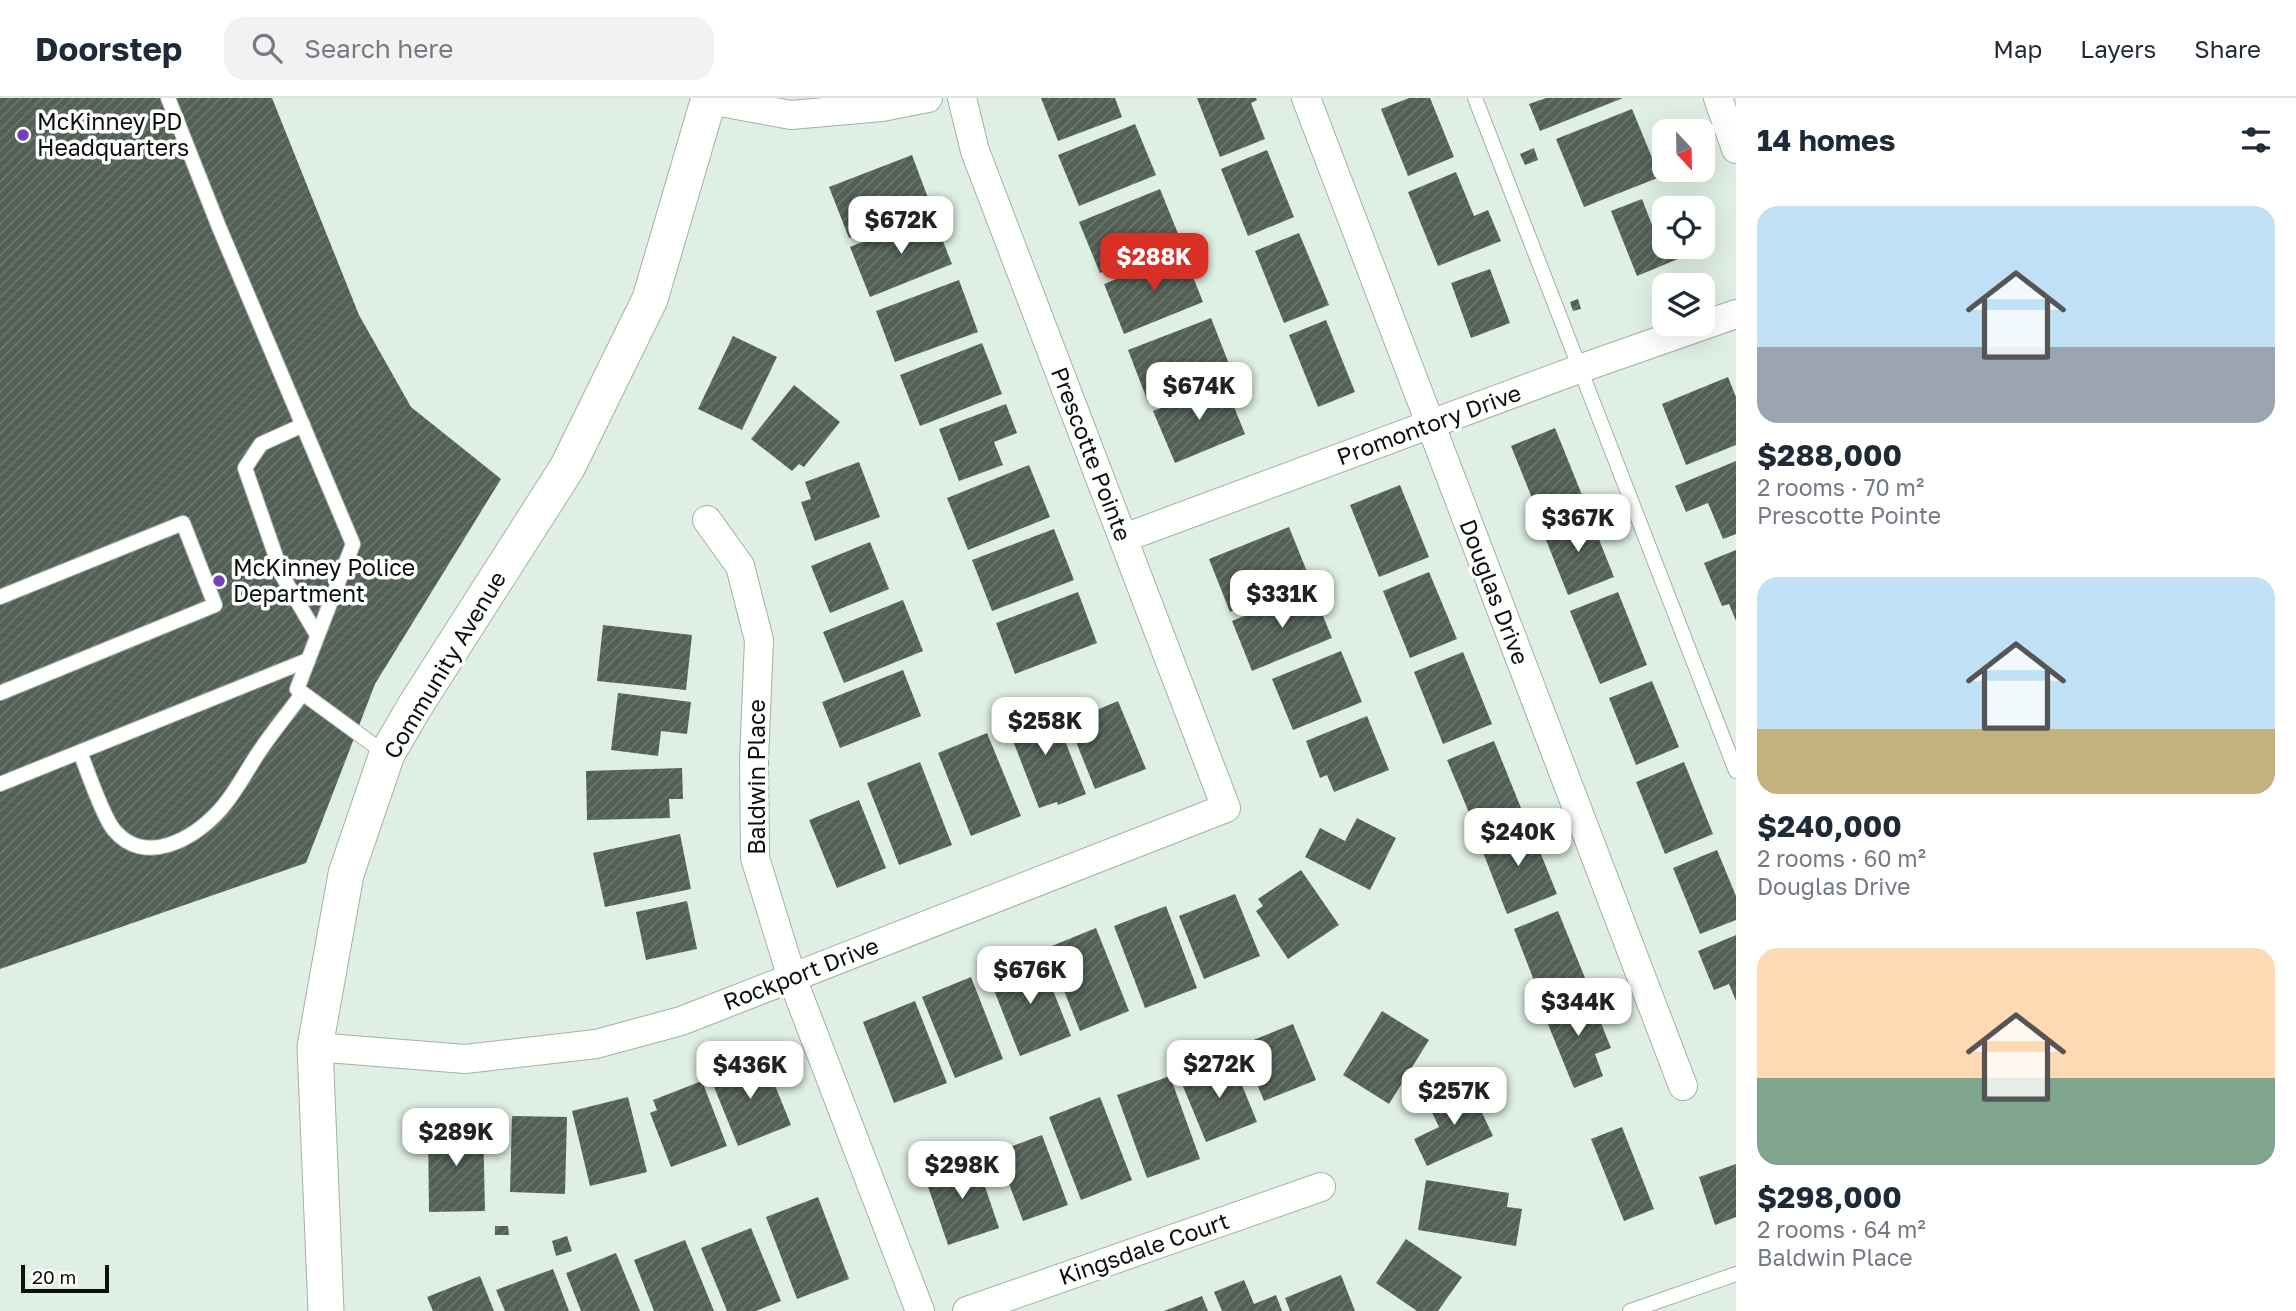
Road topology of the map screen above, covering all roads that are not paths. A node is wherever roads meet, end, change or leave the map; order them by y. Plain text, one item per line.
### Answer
1 (168, 98) edge
2 (928, 98) edge
3 (962, 98) edge
4 (1306, 98) edge
5 (1475, 98) edge
6 (1718, 98) edge
7 (709, 99) edge
8 (1736, 149) edge
9 (1736, 314) edge
10 (1579, 369) junction
11 (303, 425) junction
12 (1430, 426) junction
13 (707, 520) dead end
14 (1124, 538) junction
15 (0, 597) edge
16 (317, 635) junction
17 (308, 660) junction
18 (0, 693) edge
19 (302, 694) junction
20 (79, 752) junction
21 (387, 754) junction
22 (1736, 771) edge
23 (0, 784) edge
24 (1227, 808) joint
25 (792, 978) junction
26 (315, 1047) junction
27 (1683, 1086) dead end
28 (1321, 1187) dead end
29 (1736, 1274) edge
30 (326, 1311) edge
31 (920, 1311) edge
32 (967, 1311) edge
33 (1630, 1311) edge

1 - 11 lane
2 - 7 street
3 - 14 street, Prescotte Pointe
4 - 12 street, Douglas Drive
5 - 10 lane
6 - 8 street
7 - 21 street, Community Avenue
9 - 10 street, Promontory Drive
10 - 12 street, Promontory Drive
10 - 22 lane
11 - 16 lane
11 - 16 lane
12 - 14 street, Promontory Drive
12 - 27 street, Douglas Drive
13 - 25 street, Baldwin Place
14 - 24 street, Prescotte Pointe
15 - 18 lane
16 - 17 lane
17 - 19 lane
17 - 20 lane
19 - 20 lane
19 - 21 lane
20 - 23 lane
21 - 26 street, Community Avenue
24 - 25 street, Rockport Drive
25 - 26 street, Rockport Drive
25 - 31 street, Baldwin Place
26 - 30 street, Community Avenue
28 - 32 street, Kingsdale Court
29 - 33 lane

